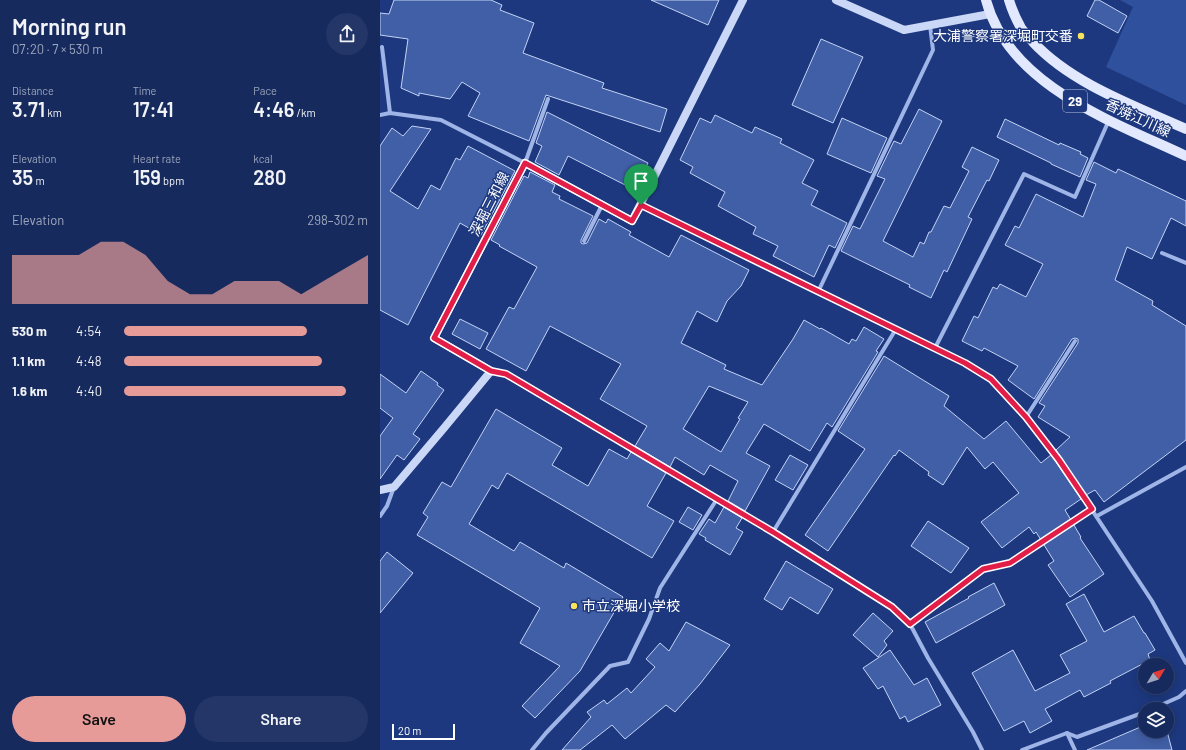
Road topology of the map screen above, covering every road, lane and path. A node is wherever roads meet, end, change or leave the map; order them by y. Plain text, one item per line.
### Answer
1 (836, 0) edge
2 (986, 0) edge
3 (1009, 0) edge
4 (743, 1) edge
5 (990, 14) junction
6 (930, 24) junction
7 (382, 47) dead end
8 (548, 99) dead end
9 (390, 113) junction
10 (380, 115) edge
11 (1109, 120) junction
12 (1186, 129) edge
13 (1186, 156) edge
14 (525, 163) junction
15 (602, 205) junction
16 (641, 205) junction
17 (584, 241) dead end
18 (1162, 253) dead end
19 (1186, 263) edge
20 (818, 292) junction
21 (896, 329) junction
22 (1075, 341) dead end
23 (935, 348) junction
24 (491, 371) junction
25 (1026, 417) junction
26 (1186, 467) edge
27 (394, 487) junction
28 (380, 490) edge
29 (717, 499) junction
30 (1092, 509) junction
31 (380, 516) edge
32 (1097, 516) junction
33 (773, 532) junction
34 (910, 624) junction
35 (1186, 663) edge
36 (1186, 691) edge
37 (1168, 702) edge
38 (1138, 715) edge
39 (1067, 733) junction
40 (532, 750) edge
41 (982, 750) edge
42 (1022, 750) edge
43 (1075, 750) edge

1 - 6 main road
2 - 5 main road, 香焼江川線 / 29
3 - 12 main road, 香焼江川線 / 29
4 - 16 main road, 深堀三和線
5 - 6 main road
5 - 11 main road, 香焼江川線 / 29
6 - 20 street
7 - 9 street
8 - 14 street
9 - 10 street
9 - 14 street
11 - 13 main road, 香焼江川線 / 29
11 - 23 street
14 - 15 main road, 深堀三和線
14 - 24 main road, 深堀三和線
15 - 16 main road, 深堀三和線
15 - 17 street
16 - 20 street
18 - 19 street
20 - 21 street
21 - 23 street
21 - 33 street
22 - 25 street
23 - 25 street
24 - 27 main road
24 - 29 street
25 - 30 street
26 - 32 street
27 - 28 main road
27 - 31 street
29 - 33 street
29 - 40 street
30 - 32 street
30 - 34 path
32 - 35 street
33 - 34 street
34 - 41 street
36 - 37 street
38 - 39 street
39 - 42 street
39 - 43 street

